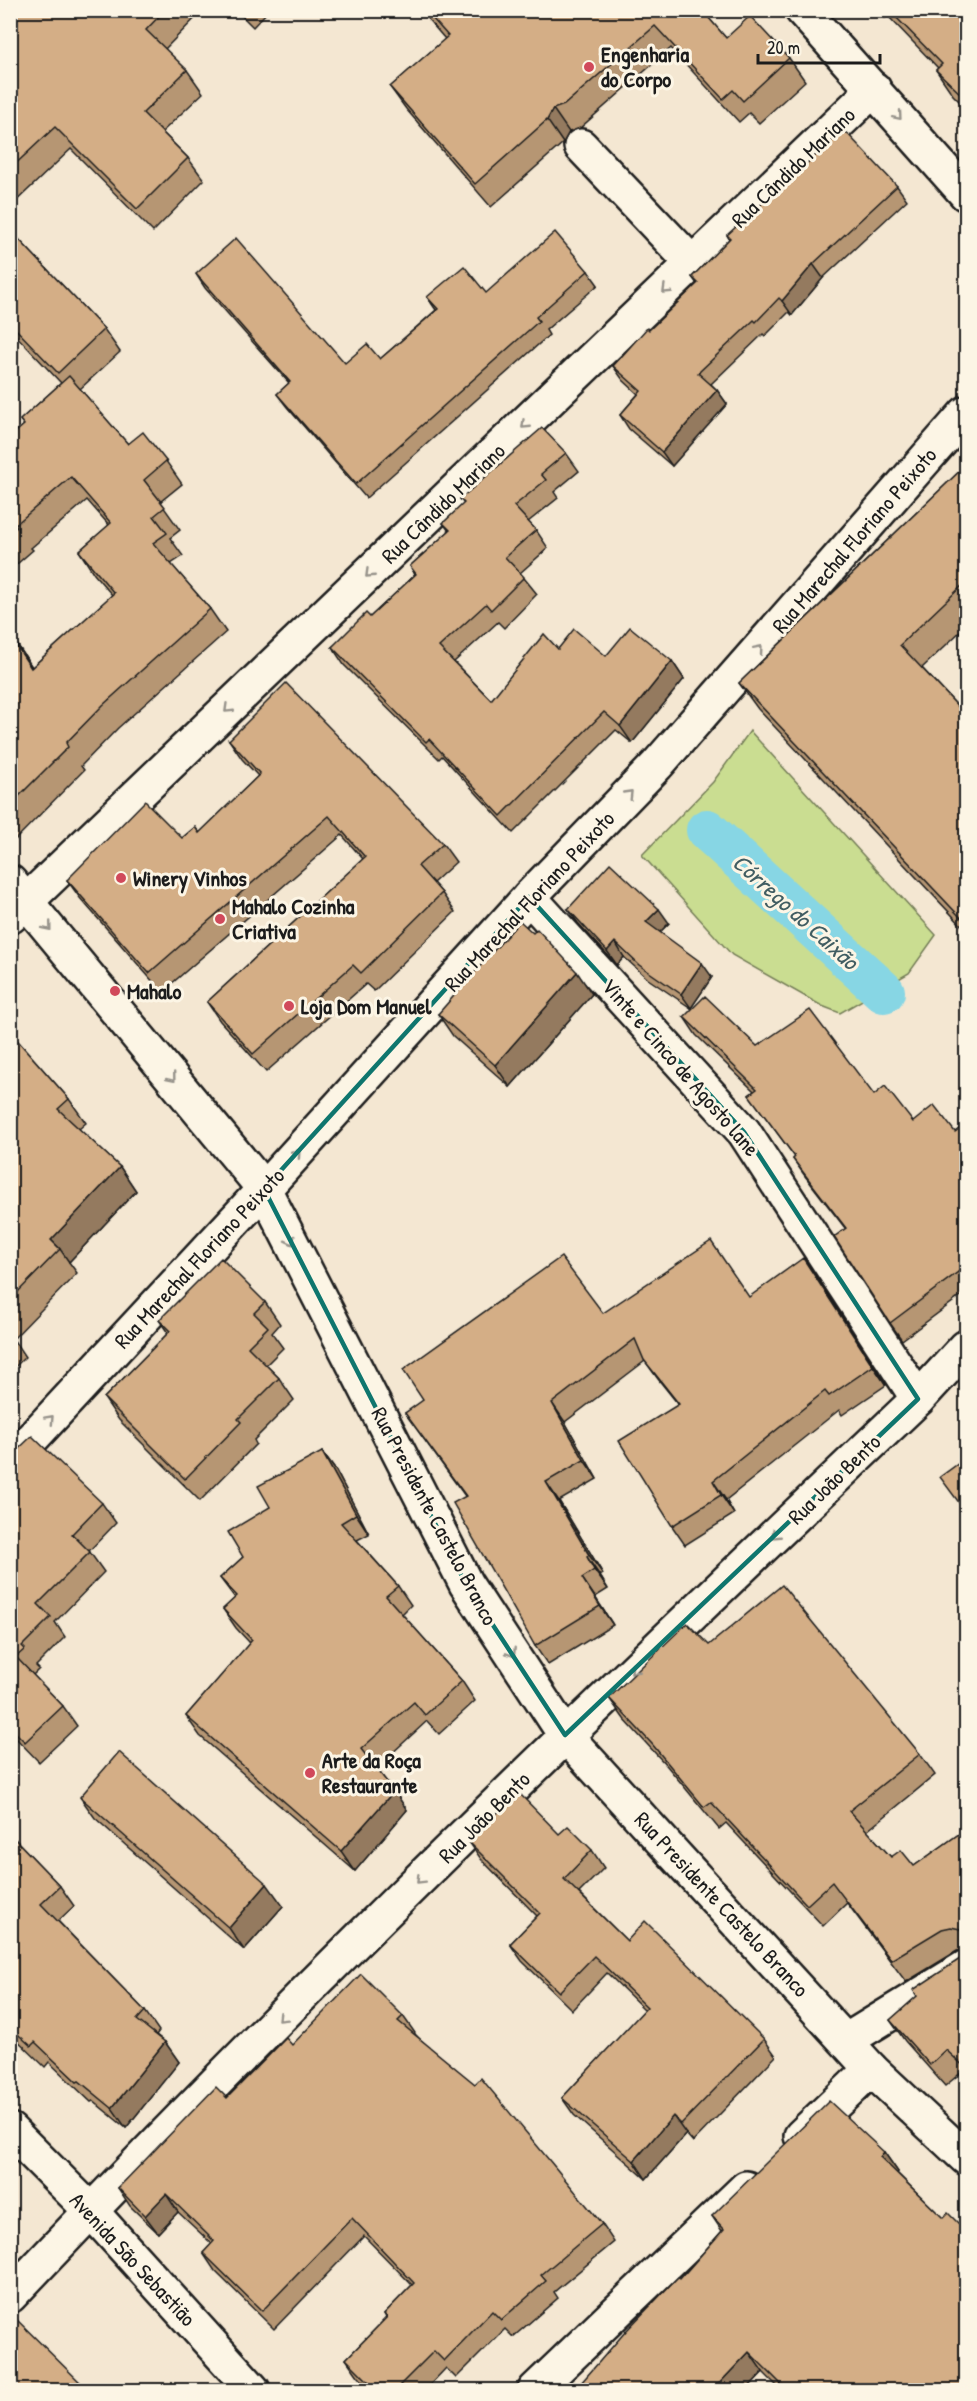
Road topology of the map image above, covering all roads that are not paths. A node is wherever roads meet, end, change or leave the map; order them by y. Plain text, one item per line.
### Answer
1 (802, 10) edge
2 (874, 89) junction
3 (581, 146) dead end
4 (966, 194) edge
5 (693, 264) junction
6 (966, 413) edge
7 (529, 897) junction
8 (16, 900) edge
9 (264, 1189) junction
10 (966, 1347) edge
11 (918, 1399) junction
12 (10, 1462) edge
13 (565, 1735) junction
14 (966, 1967) edge
15 (847, 2040) junction
16 (871, 2068) junction
17 (10, 2130) edge
18 (966, 2158) edge
19 (91, 2211) junction
20 (10, 2296) edge
21 (253, 2391) edge
22 (535, 2391) edge

1 - 2 street
2 -> 4 street
2 - 5 street, Rua Cândido Mariano
3 - 5 street
5 -> 8 street, Rua Cândido Mariano
7 -> 6 street, Rua Marechal Floriano Peixoto
9 -> 7 street, Rua Marechal Floriano Peixoto
7 - 11 street, Vinte e Cinco de Agosto lane
8 -> 9 street, Rua Presidente Castelo Branco
12 -> 9 street, Rua Marechal Floriano Peixoto
9 -> 13 street, Rua Presidente Castelo Branco
10 - 11 street, Rua João Bento
11 -> 13 street, Rua João Bento
13 - 15 street, Rua Presidente Castelo Branco
13 -> 19 street, Rua João Bento
14 - 15 street
15 - 16 street, Rua Presidente Castelo Branco
16 - 18 street, Rua Presidente Castelo Branco
16 - 22 street
17 - 19 street, Avenida São Sebastião
19 - 20 street, Rua João Bento
19 - 21 street, Avenida São Sebastião

